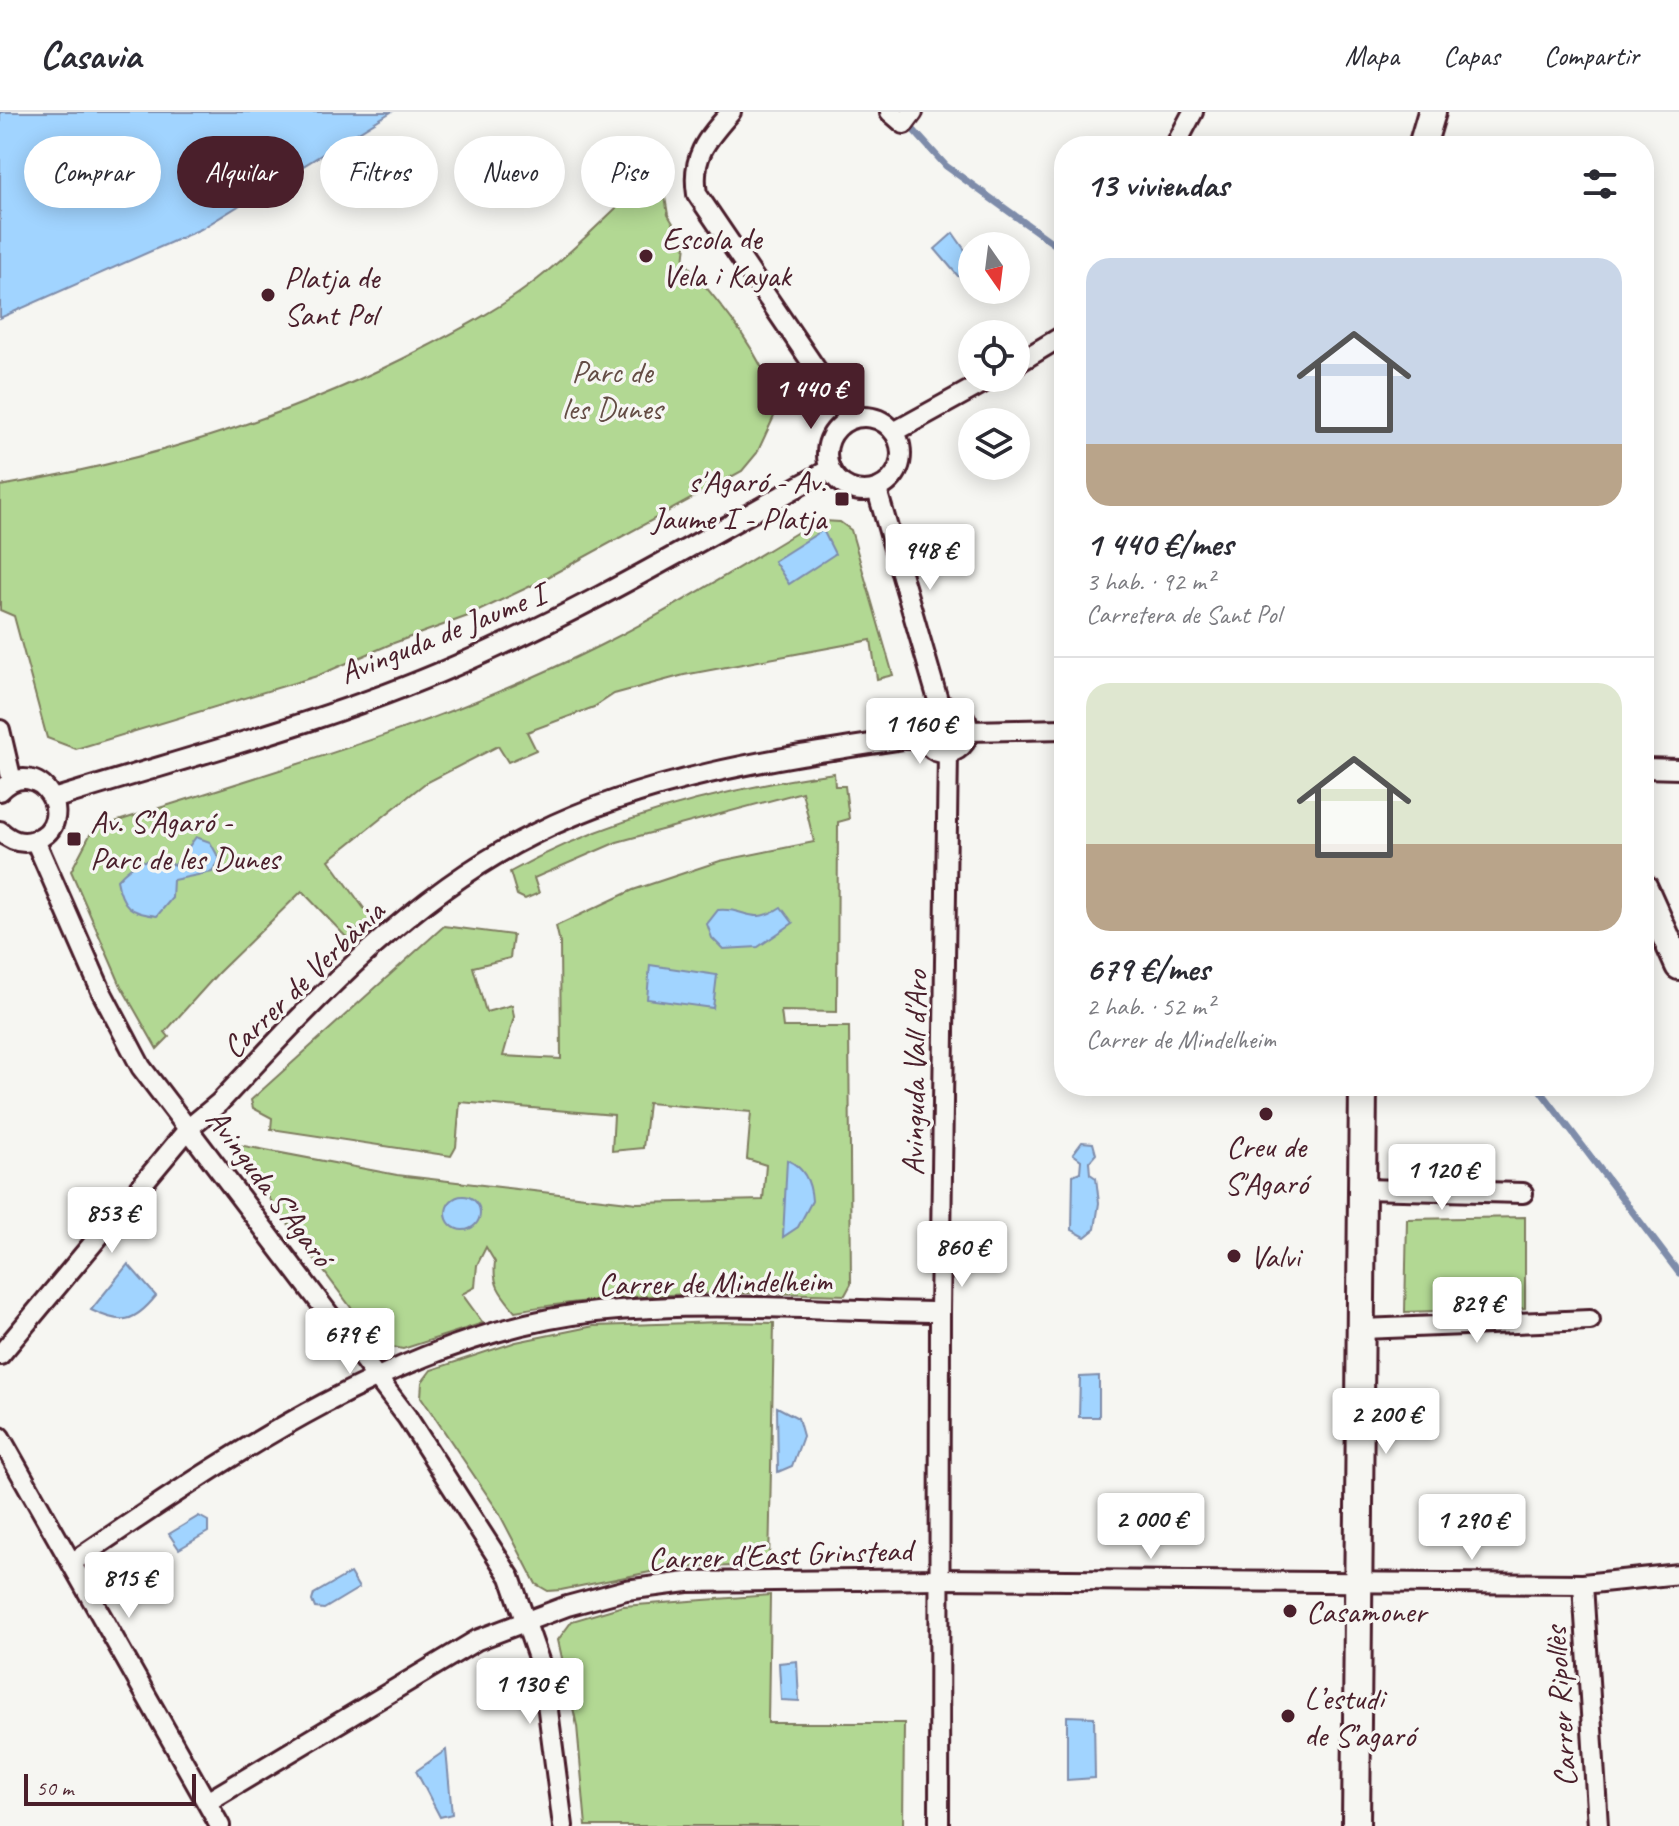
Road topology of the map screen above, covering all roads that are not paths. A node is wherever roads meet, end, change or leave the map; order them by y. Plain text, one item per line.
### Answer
1 (731, 112) edge
2 (1193, 112) edge
3 (1432, 112) edge
4 (1180, 136) edge
5 (1425, 136) edge
6 (1054, 341) edge
7 (1030, 356) edge
8 (967, 392) edge
9 (850, 419) junction
10 (894, 432) junction
11 (830, 469) junction
12 (877, 490) junction
13 (940, 707) junction
14 (1054, 729) edge
15 (0, 730) edge
16 (969, 731) junction
17 (923, 736) junction
18 (948, 752) junction
19 (1654, 768) edge
20 (1679, 769) edge
21 (6, 786) edge
22 (53, 799) junction
23 (0, 831) edge
24 (35, 840) junction
25 (1654, 910) edge
26 (1679, 966) edge
27 (1363, 1096) edge
28 (190, 1127) junction
29 (1363, 1189) junction
30 (1523, 1193) dead end
31 (940, 1312) junction
32 (1590, 1320) dead end
33 (1362, 1329) junction
34 (0, 1355) edge
35 (376, 1376) junction
36 (2, 1447) edge
37 (73, 1562) junction
38 (1679, 1574) edge
39 (940, 1579) junction
40 (1360, 1583) junction
41 (1583, 1584) junction
42 (525, 1621) junction
43 (207, 1802) junction
44 (220, 1826) edge
45 (563, 1826) edge
46 (939, 1826) edge
47 (1356, 1826) edge
48 (1598, 1826) edge

1 - 9 street
2 - 4 street
3 - 5 main road
6 - 7 street
8 - 10 street
9 - 10 street
9 - 11 street
10 - 12 street
11 - 12 street
11 - 22 street, Avinguda de Jaume I
12 - 13 street
13 - 16 street
13 - 17 street
14 - 16 street
15 - 21 street
16 - 18 street
17 - 18 street
17 - 28 street, Carrer de Verbània
18 - 31 street, Avinguda Vall d'Aro
19 - 20 street
21 - 22 street
22 - 24 street
23 - 24 street
24 - 28 street, Avinguda S'Agaró
25 - 26 main road
27 - 29 main road
28 - 34 street, Carrer de Verbània
28 - 35 street, Avinguda S'Agaró
29 - 30 street
29 - 33 main road
31 - 35 street, Carrer de Mindelheim
31 - 39 street, Avinguda Vall d'Aro
32 - 33 street
33 - 40 main road
35 - 37 street, Carrer de Mindelheim
35 - 42 street, Avinguda S'Agaró
36 - 37 street
37 - 43 street
38 - 41 street, Carrer d'East Grinstead
39 - 40 street, Carrer d'East Grinstead
39 - 42 street, Carrer d'East Grinstead
39 - 46 street, Avinguda Vall d'Aro
40 - 41 street, Carrer d'East Grinstead
40 - 47 main road
41 - 48 street, Carrer Ripollès
42 - 43 street, Carrer d'East Grinstead
42 - 45 street, Avinguda S'Agaró
43 - 44 street

